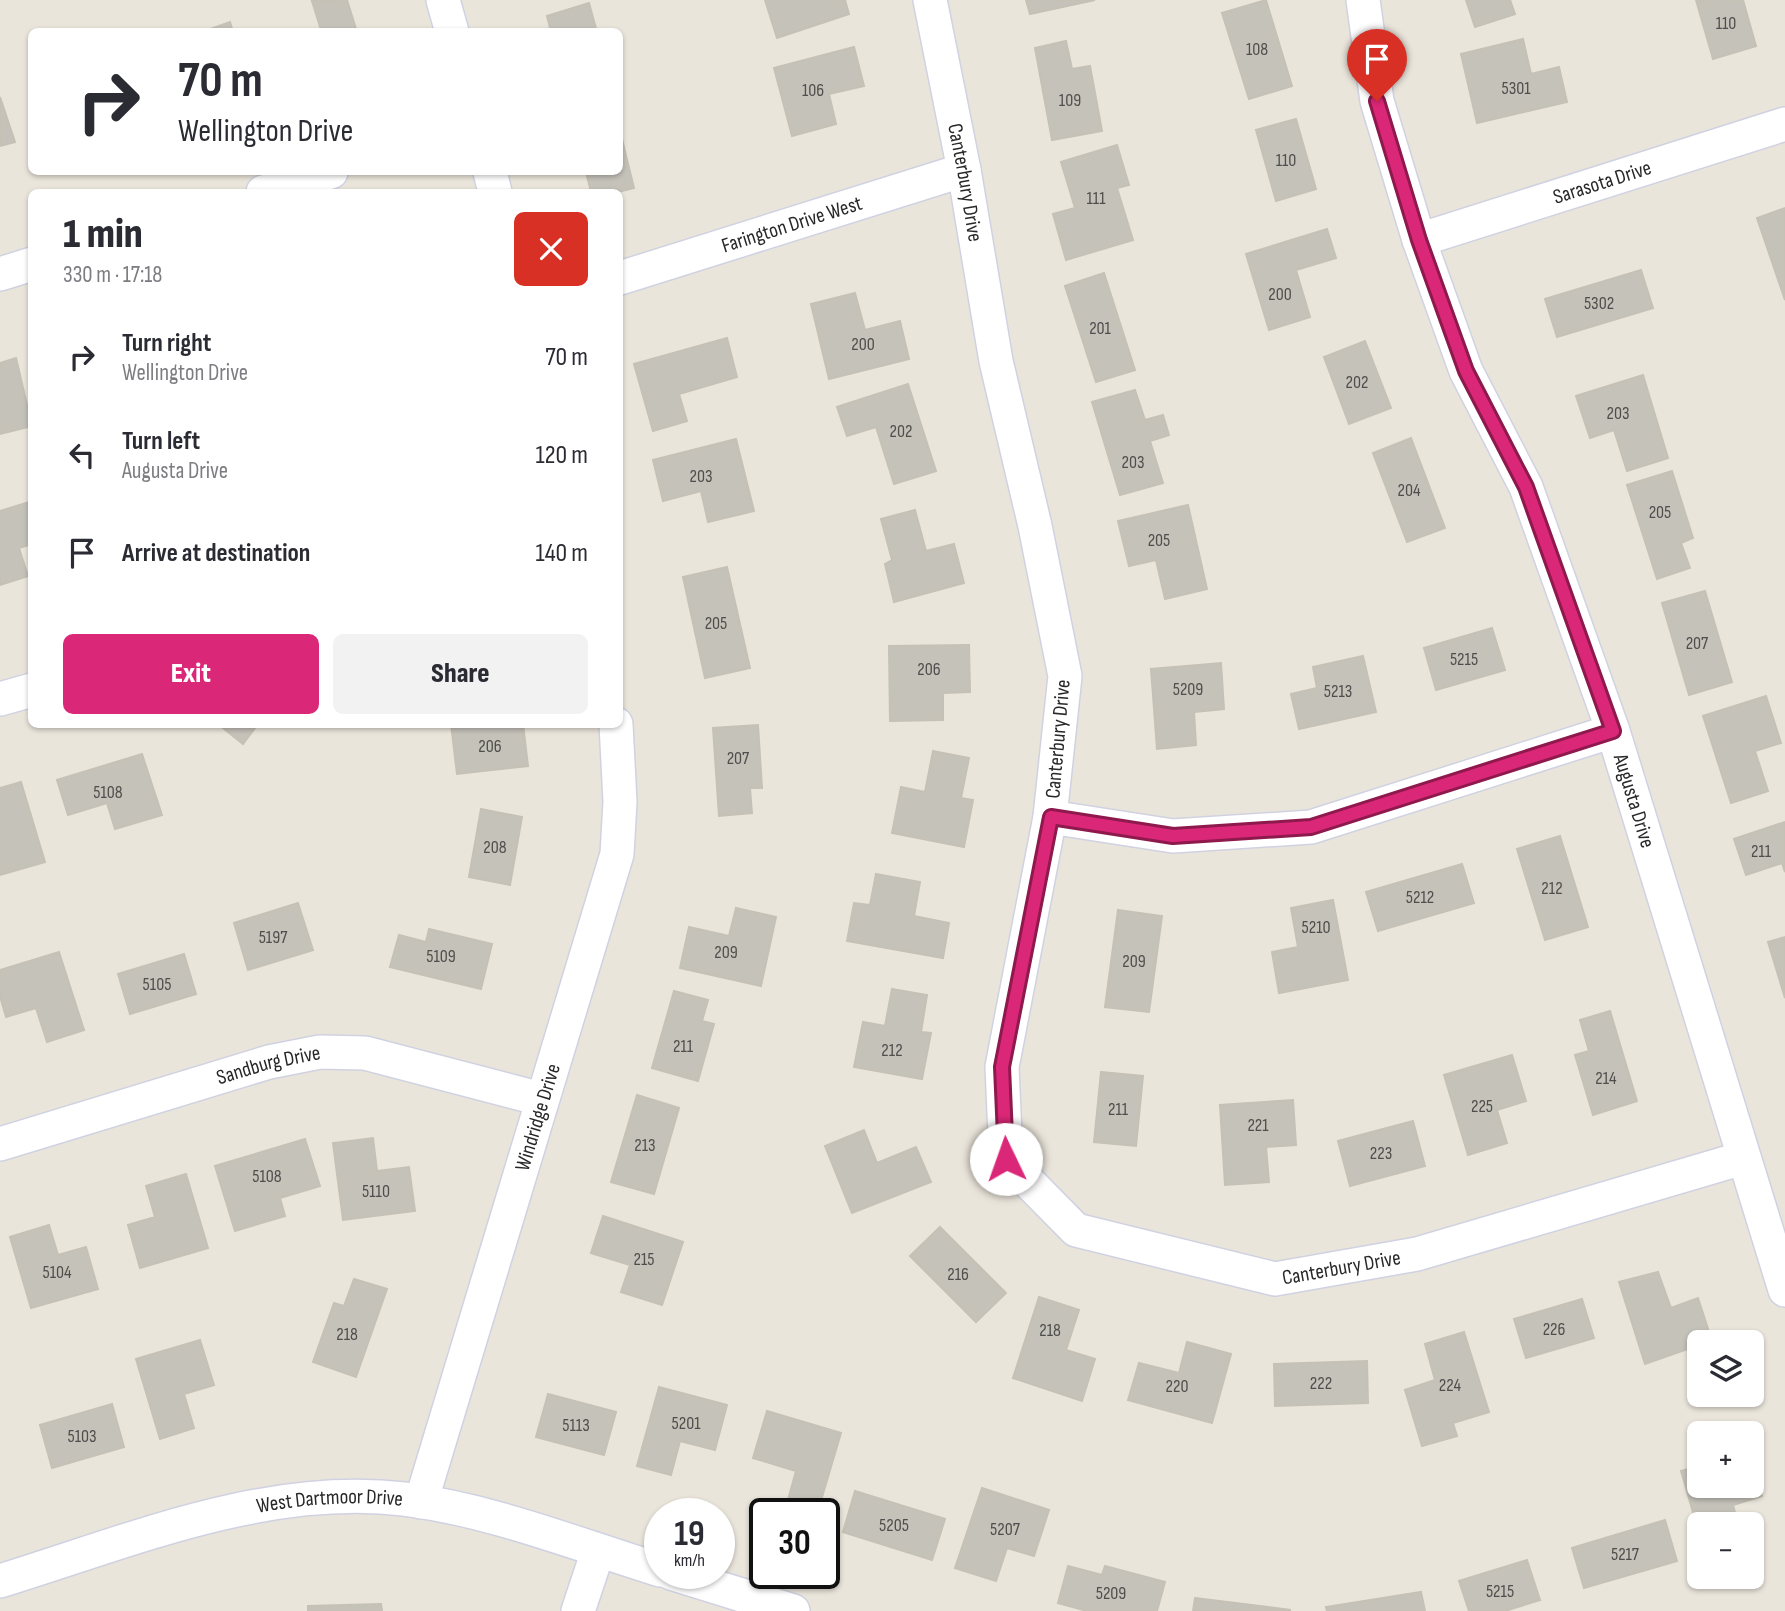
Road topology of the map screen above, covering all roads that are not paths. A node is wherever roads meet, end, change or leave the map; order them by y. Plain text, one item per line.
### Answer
1 (443, 0) edge
2 (929, 0) edge
3 (1363, 0) edge
4 (451, 28) edge
5 (1785, 124) edge
6 (964, 170) junction
7 (321, 175) edge
8 (273, 189) edge
9 (1419, 240) junction
10 (28, 265) edge
11 (0, 274) edge
12 (623, 277) edge
13 (28, 691) edge
14 (0, 699) edge
15 (616, 728) edge
16 (1613, 731) junction
17 (1051, 817) junction
18 (541, 1099) junction
19 (0, 1144) edge
20 (1743, 1158) junction
21 (1785, 1290) edge
22 (421, 1502) junction
23 (598, 1551) junction
24 (644, 1565) edge
25 (0, 1581) edge
26 (722, 1589) edge
27 (578, 1611) edge
28 (793, 1611) edge

1 - 4 street
2 - 6 street, Canterbury Drive
3 - 9 street, Augusta Drive
5 - 9 street, Sarasota Drive
6 - 12 street, Farington Drive West
6 - 17 street, Canterbury Drive
7 - 8 street
9 - 16 street, Augusta Drive
10 - 11 street
13 - 14 street
15 - 18 street, Windridge Drive
16 - 17 street
16 - 20 street, Augusta Drive
17 - 20 street, Canterbury Drive
18 - 19 street, Sandburg Drive
18 - 22 street, Windridge Drive
20 - 21 street, Augusta Drive
22 - 23 street, West Dartmoor Drive
22 - 25 street, West Dartmoor Drive
23 - 24 street, West Dartmoor Drive
23 - 27 street
26 - 28 street

